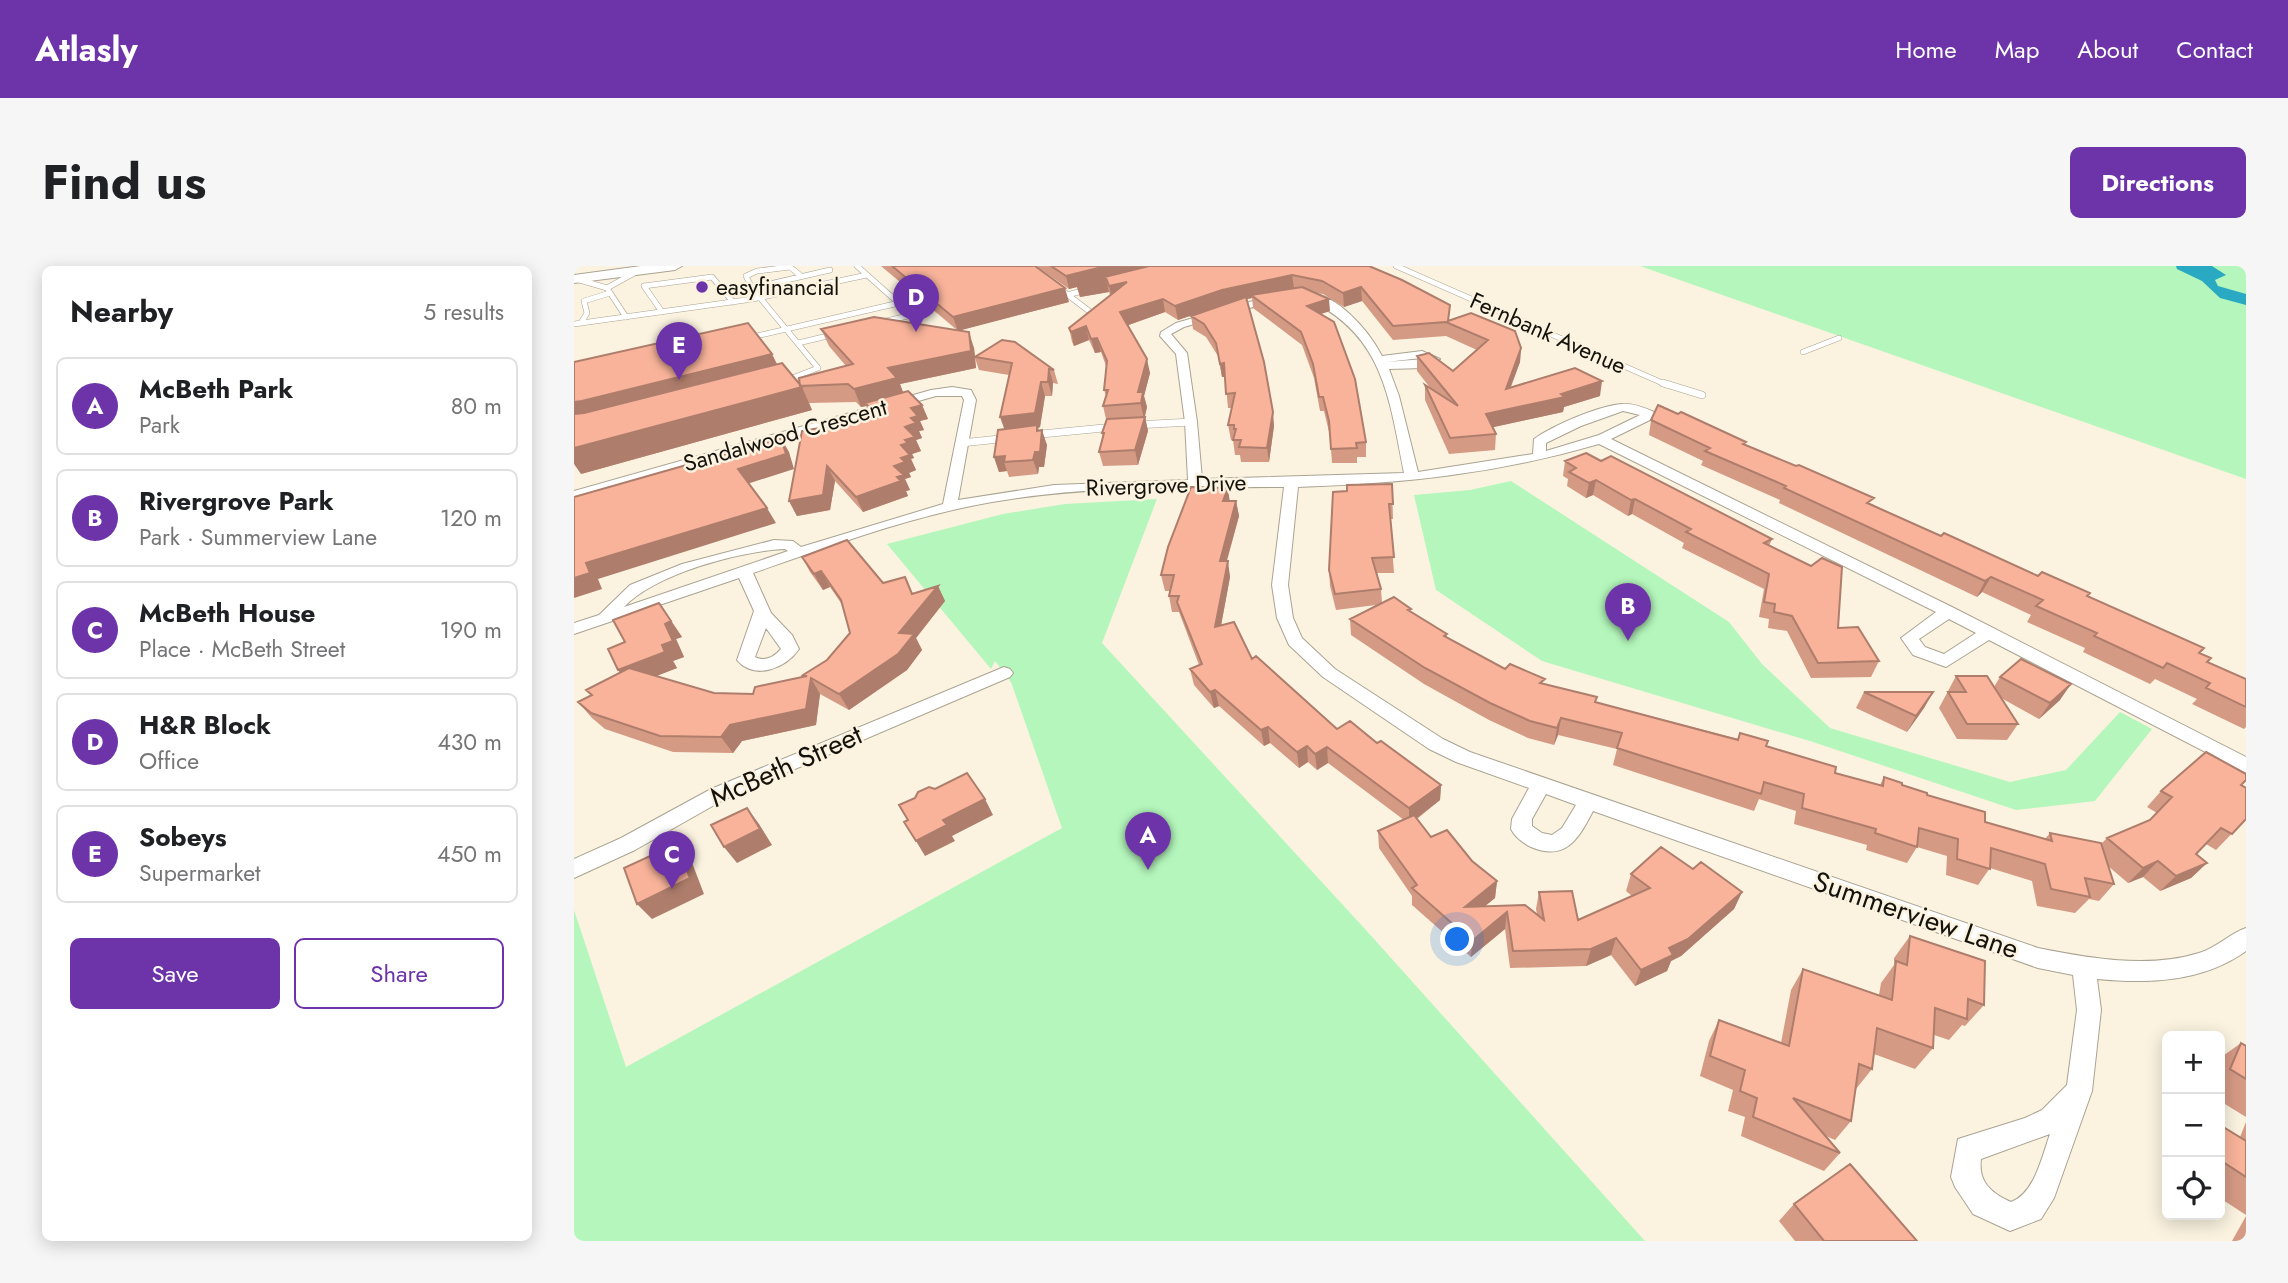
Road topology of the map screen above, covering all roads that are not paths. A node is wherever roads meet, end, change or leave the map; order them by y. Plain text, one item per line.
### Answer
1 (622, 266) edge
2 (857, 266) edge
3 (1396, 266) edge
4 (670, 267) edge
5 (790, 267) edge
6 (828, 268) edge
7 (640, 271) junction
8 (800, 275) junction
9 (866, 275) junction
10 (575, 277) edge
11 (842, 280) junction
12 (644, 286) junction
13 (1058, 287) edge
14 (752, 288) junction
15 (851, 288) dead end
16 (1093, 288) edge
17 (609, 291) junction
18 (1067, 295) junction
19 (760, 298) junction
20 (733, 302) junction
21 (899, 303) junction
22 (1088, 311) edge
23 (662, 312) junction
24 (626, 317) junction
25 (578, 323) edge
26 (874, 324) edge
27 (786, 330) junction
28 (848, 331) edge
29 (1839, 338) dead end
30 (744, 339) edge
31 (798, 344) junction
32 (1803, 352) dead end
33 (776, 383) edge
34 (1702, 396) dead end
35 (1191, 422) junction
36 (1025, 436) edge
37 (1013, 437) edge
38 (1600, 439) junction
39 (961, 443) junction
40 (1540, 457) junction
41 (1412, 478) junction
42 (1195, 482) junction
43 (1292, 482) junction
44 (574, 495) edge
45 (950, 507) junction
46 (799, 553) junction
47 (745, 573) junction
48 (762, 611) dead end
49 (1948, 612) junction
50 (604, 619) junction
51 (574, 629) edge
52 (1988, 633) junction
53 (1003, 673) dead end
54 (2246, 766) edge
55 (1541, 785) junction
56 (1588, 802) junction
57 (574, 869) edge
58 (2246, 938) edge
59 (2084, 968) junction
60 (2079, 1091) junction

1 - 10 main road
2 - 9 lane
3 - 34 lane, Fernbank Avenue
4 - 7 main road
4 - 12 lane
5 - 8 lane
5 - 14 lane
6 - 8 lane
6 - 11 lane
7 - 10 main road
7 - 17 lane
8 - 14 lane
9 - 11 lane
9 - 21 lane
10 - 17 lane
11 - 15 lane
11 - 19 lane
12 - 20 lane
12 - 23 lane
13 - 18 lane
14 - 19 lane
16 - 18 lane
17 - 24 lane
17 - 25 lane
18 - 22 lane
19 - 20 lane
19 - 27 lane
20 - 23 lane
21 - 26 lane
21 - 27 lane
23 - 24 lane
24 - 25 lane
27 - 30 lane
27 - 31 lane
28 - 31 lane
29 - 32 lane
31 - 33 lane
35 - 36 lane
35 - 41 street
35 - 42 street
37 - 39 lane
38 - 40 street, Rivergrove Drive
38 - 40 street, Rivergrove Drive
38 - 49 street
39 - 44 street, Sandalwood Crescent
39 - 45 street, Sandalwood Crescent
40 - 41 street, Rivergrove Drive
41 - 43 street, Rivergrove Drive
42 - 43 street, Rivergrove Drive
42 - 45 street, Rivergrove Drive
43 - 55 street, Summerview Lane
45 - 46 street, Rivergrove Drive
46 - 47 street, Rivergrove Drive
46 - 50 street, Rivergrove Drive
47 - 48 street
47 - 50 street, Rivergrove Drive
49 - 52 street
49 - 52 street
50 - 51 street, Rivergrove Drive
52 - 54 street
53 - 57 street, McBeth Street
55 - 56 street, Summerview Lane
55 - 56 street
56 - 59 street, Summerview Lane
58 - 59 street, Summerview Lane
59 - 60 street
60 - 60 street

